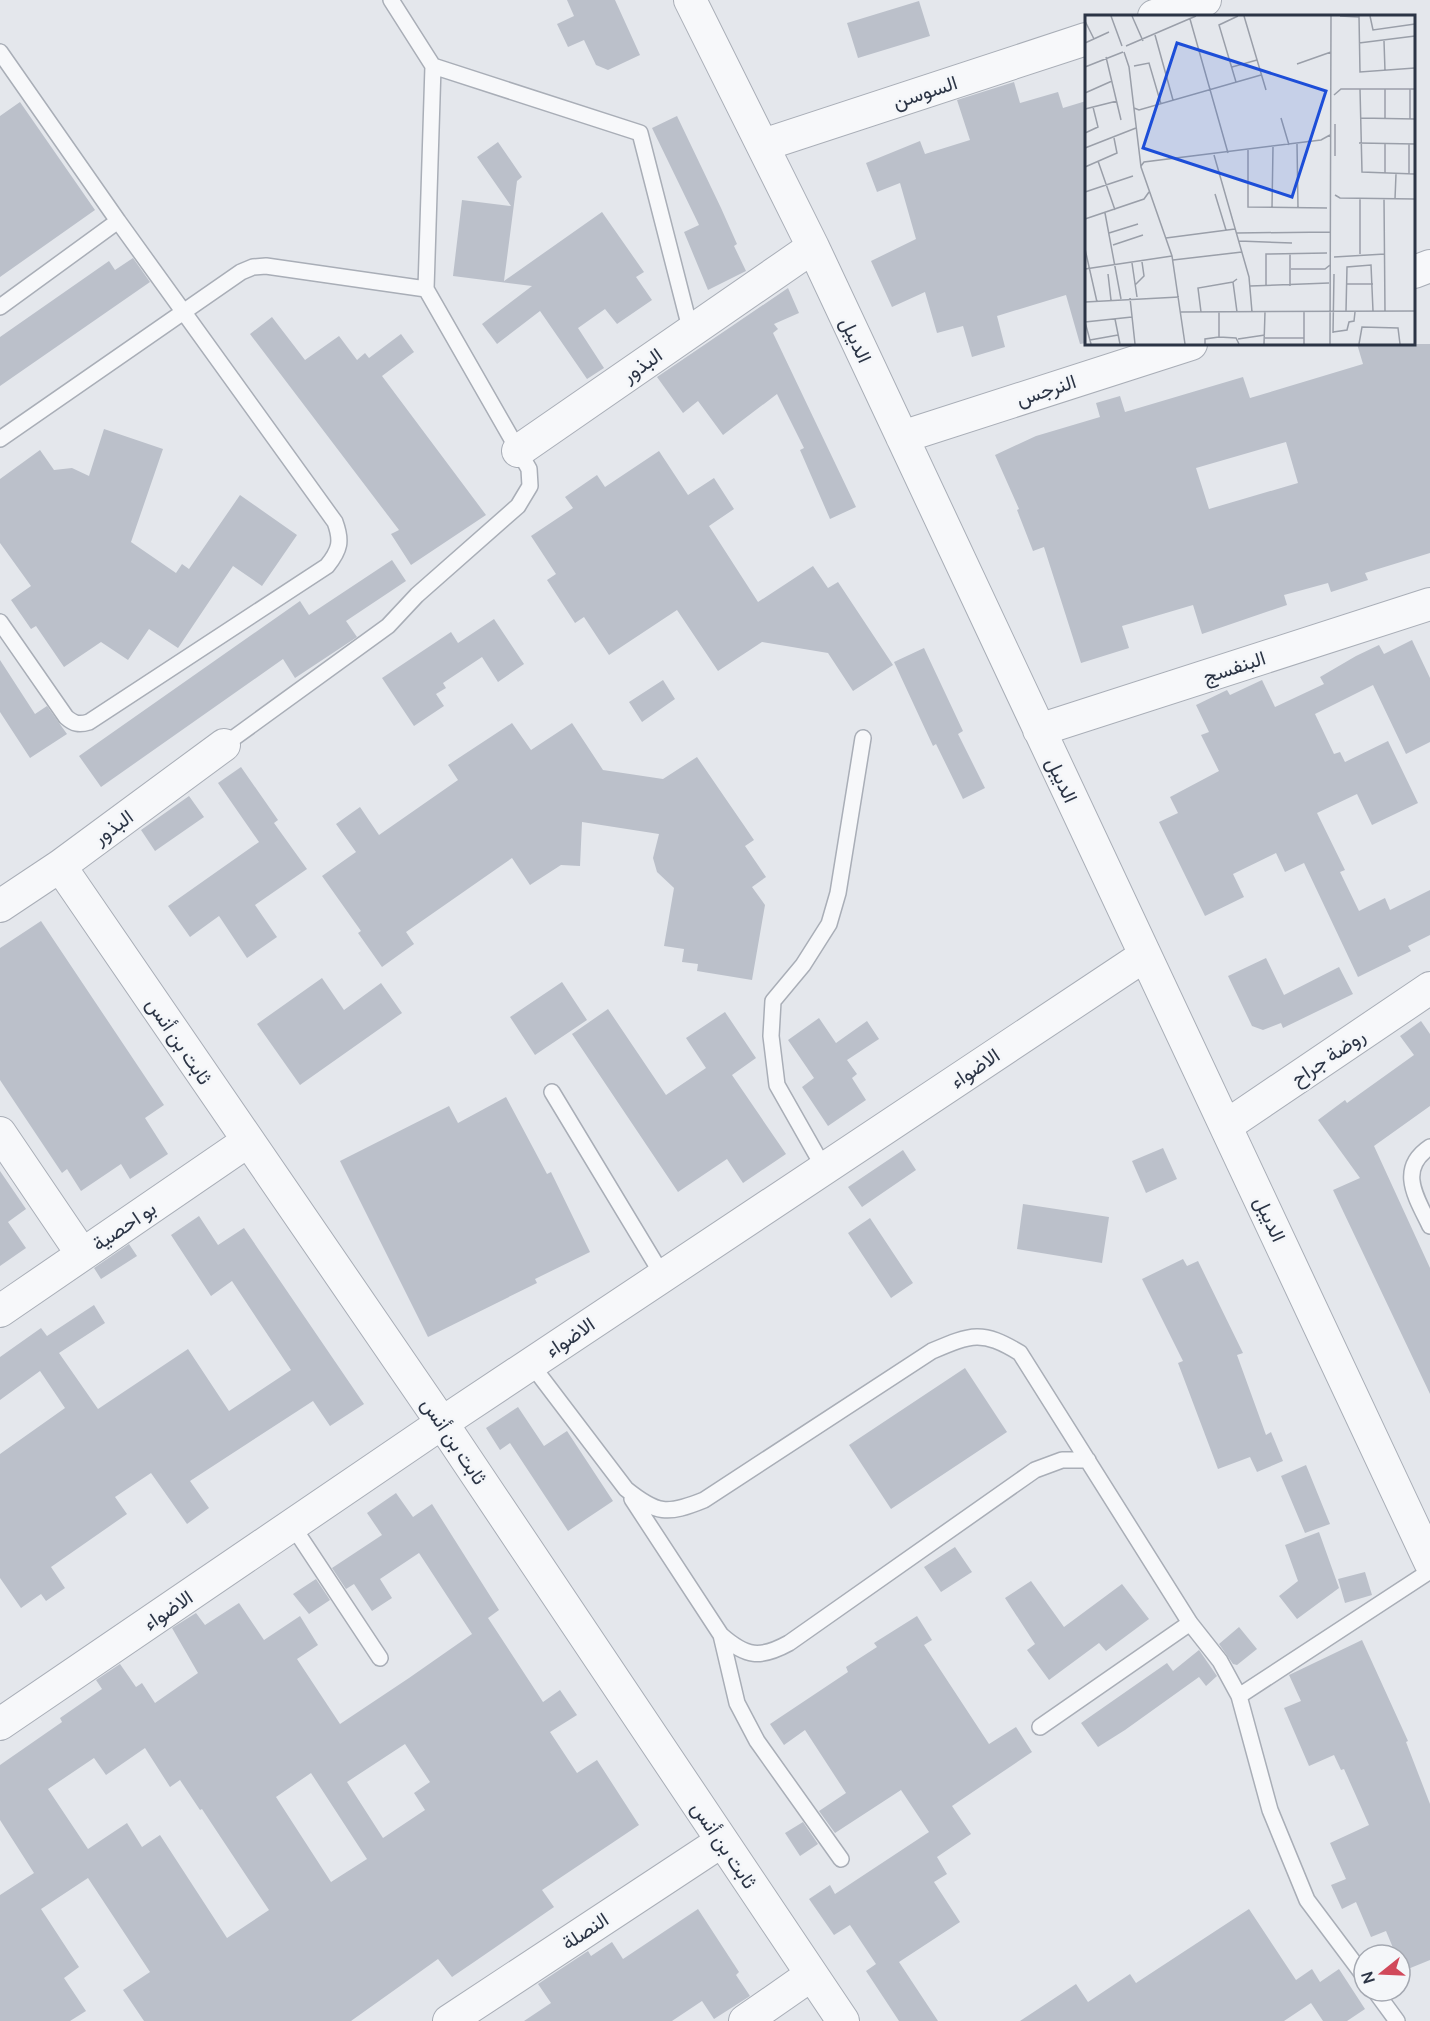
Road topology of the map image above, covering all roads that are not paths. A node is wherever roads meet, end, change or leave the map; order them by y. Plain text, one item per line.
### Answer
1 (391, 0) edge
2 (690, 0) edge
3 (1205, 0) edge
4 (1157, 15) edge
5 (1085, 39) edge
6 (0, 52) edge
7 (433, 66) junction
8 (763, 145) junction
9 (118, 221) junction
10 (813, 247) junction
11 (1430, 266) edge
12 (1415, 271) edge
13 (426, 288) junction
14 (0, 307) edge
15 (182, 311) junction
16 (691, 332) junction
17 (1188, 345) edge
18 (902, 437) junction
19 (0, 439) edge
20 (518, 451) junction
21 (1430, 604) edge
22 (0, 622) edge
23 (1039, 730) junction
24 (863, 738) dead end
25 (224, 745) joint
26 (60, 866) junction
27 (0, 906) edge
28 (1144, 956) junction
29 (1430, 988) edge
30 (552, 1092) dead end
31 (1226, 1126) junction
32 (0, 1133) edge
33 (248, 1141) junction
34 (1430, 1147) edge
35 (824, 1168) junction
36 (1430, 1226) edge
37 (82, 1254) junction
38 (663, 1276) junction
39 (0, 1311) edge
40 (531, 1364) junction
41 (442, 1423) junction
42 (1088, 1460) junction
43 (626, 1489) junction
44 (292, 1525) junction
45 (1430, 1562) edge
46 (1430, 1570) edge
47 (1190, 1623) junction
48 (721, 1635) junction
49 (380, 1658) dead end
50 (1239, 1696) junction
51 (0, 1724) edge
52 (1040, 1727) dead end
53 (722, 1841) junction
54 (841, 1859) dead end
55 (1352, 1960) edge
56 (811, 1975) junction
57 (1384, 2003) edge
58 (449, 2021) edge
59 (745, 2021) edge
60 (843, 2021) edge
61 (1397, 2021) edge

1 - 7 lane
2 - 8 street, الديبل
3 - 4 street
5 - 8 street, السوسن
6 - 9 lane
7 - 13 lane
7 - 16 lane
8 - 10 street, الديبل
9 - 14 lane
9 - 15 lane
10 - 16 street, البذور
10 - 18 street, الديبل
11 - 12 street
13 - 15 lane
13 - 20 lane
15 - 19 lane
15 - 22 lane
16 - 20 street, البذور
17 - 18 street, النرجس
18 - 23 street, الديبل
20 - 25 lane
21 - 23 street, البنفسج
23 - 28 street, الديبل
24 - 35 lane
25 - 26 street, البذور
26 - 27 street, البذور
26 - 33 street, ثابت بن أنس
28 - 31 street, الديبل
28 - 35 street, الاضواء
29 - 31 street, روضة جراح
30 - 38 lane
31 - 45 street, الديبل
32 - 37 street
33 - 37 street, بو احصية
33 - 41 street, ثابت بن أنس
34 - 36 lane
35 - 38 street, الاضواء
37 - 39 street, بو احصية
38 - 40 street, الاضواء
40 - 41 street, الاضواء
40 - 43 lane
41 - 44 street, الاضواء
41 - 53 street, ثابت بن أنس
42 - 43 lane
42 - 47 lane
42 - 48 lane
43 - 48 lane
44 - 49 lane
44 - 51 street, الاضواء
46 - 50 lane
47 - 50 lane
47 - 52 lane
48 - 54 lane
50 - 55 lane
53 - 56 street, ثابت بن أنس
53 - 58 street, النصلة
56 - 59 street
56 - 60 street, ثابت بن أنس
57 - 61 lane

